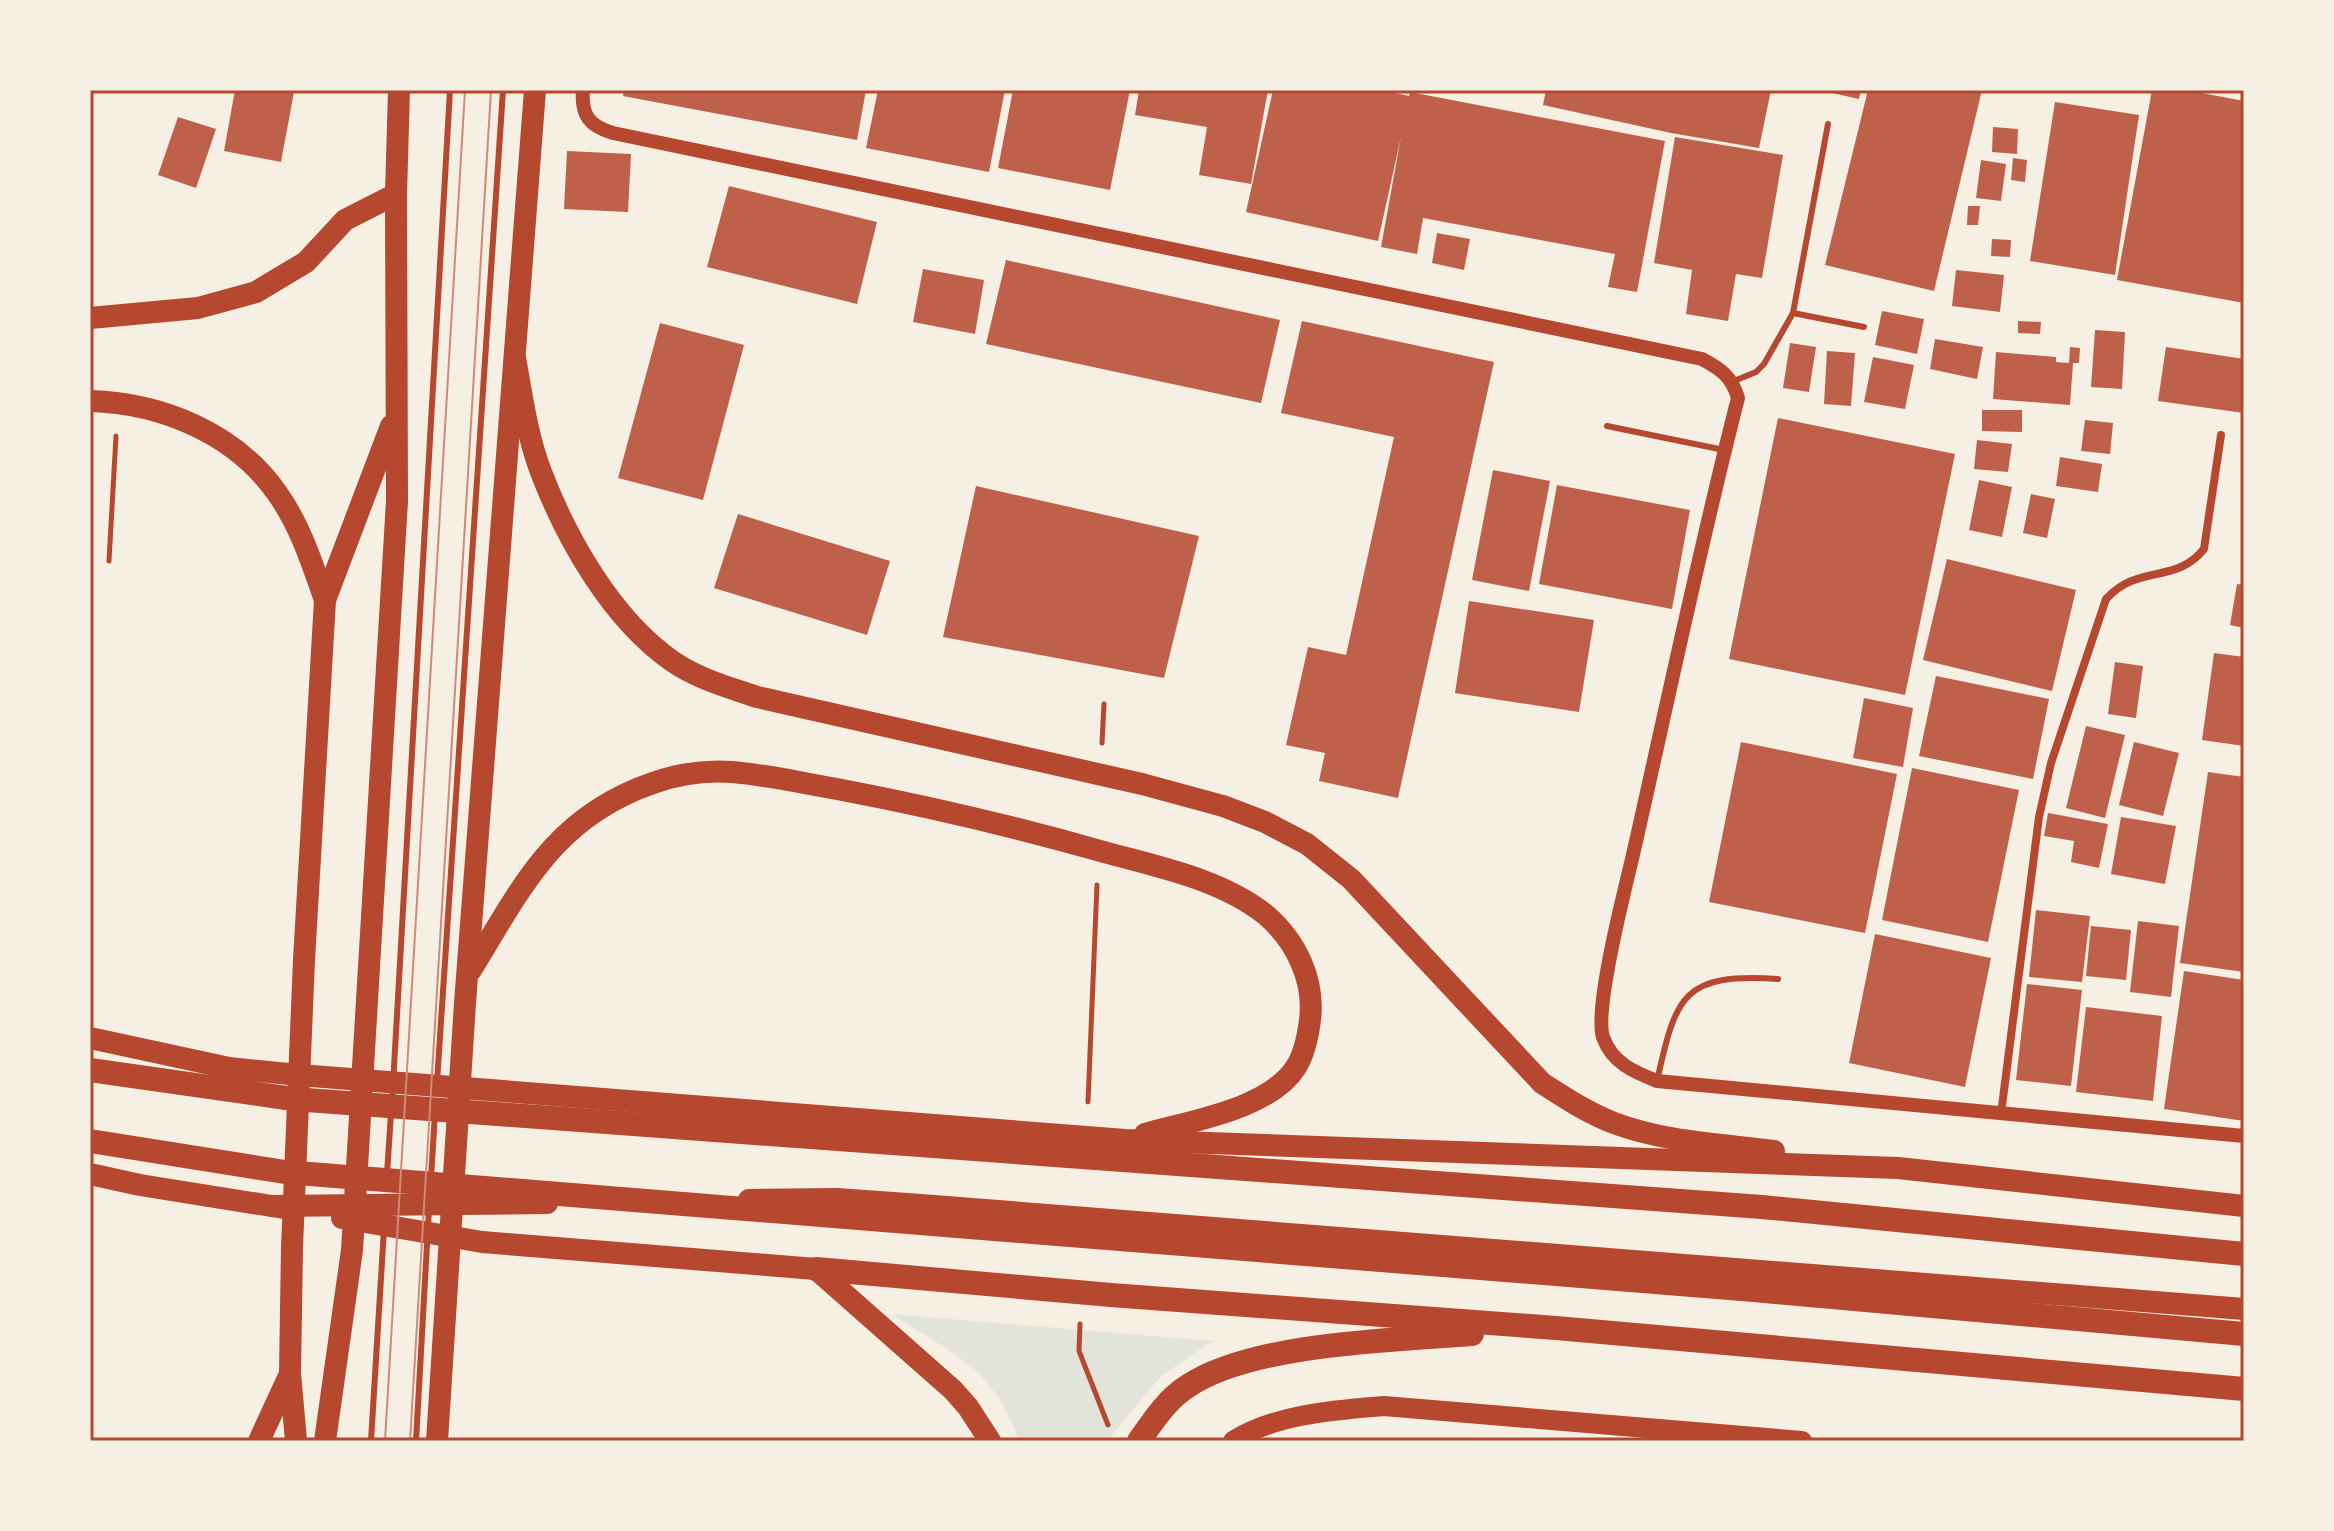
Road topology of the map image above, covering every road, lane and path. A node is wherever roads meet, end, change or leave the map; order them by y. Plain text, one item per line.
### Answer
1 (450, 90) edge
2 (503, 90) edge
3 (535, 90) edge
4 (583, 90) edge
5 (394, 92) edge
6 (1828, 124) dead end
7 (396, 194) junction
8 (1793, 313) junction
9 (90, 318) edge
10 (1864, 327) dead end
11 (515, 358) junction
12 (1734, 381) junction
13 (90, 401) edge
14 (396, 414) junction
15 (1607, 426) dead end
16 (2221, 435) dead end
17 (115, 444) dead end
18 (1724, 450) junction
19 (109, 561) dead end
20 (325, 600) junction
21 (1104, 704) dead end
22 (1103, 728) dead end
23 (1096, 898) dead end
24 (468, 974) junction
25 (1778, 979) dead end
26 (90, 1038) edge
27 (90, 1070) edge
28 (1657, 1081) junction
29 (1089, 1085) dead end
30 (2001, 1114) junction
31 (2244, 1136) edge
32 (1125, 1140) junction
33 (90, 1141) edge
34 (1898, 1168) junction
35 (90, 1174) edge
36 (387, 1183) dead end
37 (386, 1199) dead end
38 (272, 1206) junction
39 (2244, 1206) edge
40 (438, 1253) junction
41 (2244, 1254) edge
42 (816, 1269) junction
43 (2244, 1309) edge
44 (1556, 1328) junction
45 (2244, 1334) edge
46 (1079, 1351) dead end
47 (290, 1373) junction
48 (2244, 1389) edge
49 (1107, 1423) dead end
50 (1777, 1440) edge
51 (259, 1441) edge
52 (296, 1441) edge
53 (325, 1441) edge
54 (371, 1441) edge
55 (416, 1441) edge
56 (437, 1441) edge
57 (990, 1441) edge
58 (1139, 1441) edge
59 (1233, 1441) edge
60 (1802, 1441) edge

1 - 36 lane
2 - 40 lane
3 - 11 highway
4 - 12 street
5 - 7 highway
6 - 8 lane
7 - 9 highway
7 - 14 highway
8 - 10 lane
8 - 12 lane
11 - 24 highway
11 - 34 highway
12 - 18 street
13 - 20 highway
14 - 20 highway
14 - 53 highway
15 - 18 lane
16 - 30 street
17 - 19 path
18 - 28 street
20 - 47 highway
21 - 22 path
23 - 29 path
24 - 32 highway
24 - 40 highway
25 - 28 lane
26 - 32 highway
27 - 41 highway
28 - 30 street
30 - 31 street
32 - 34 highway
33 - 45 highway
34 - 39 highway
35 - 38 highway
37 - 54 lane
38 - 42 highway
38 - 43 highway
40 - 55 lane
40 - 56 highway
42 - 44 highway
42 - 57 highway
44 - 48 highway
44 - 58 highway
46 - 49 path
47 - 51 highway
47 - 52 highway
50 - 59 main road
50 - 60 main road

